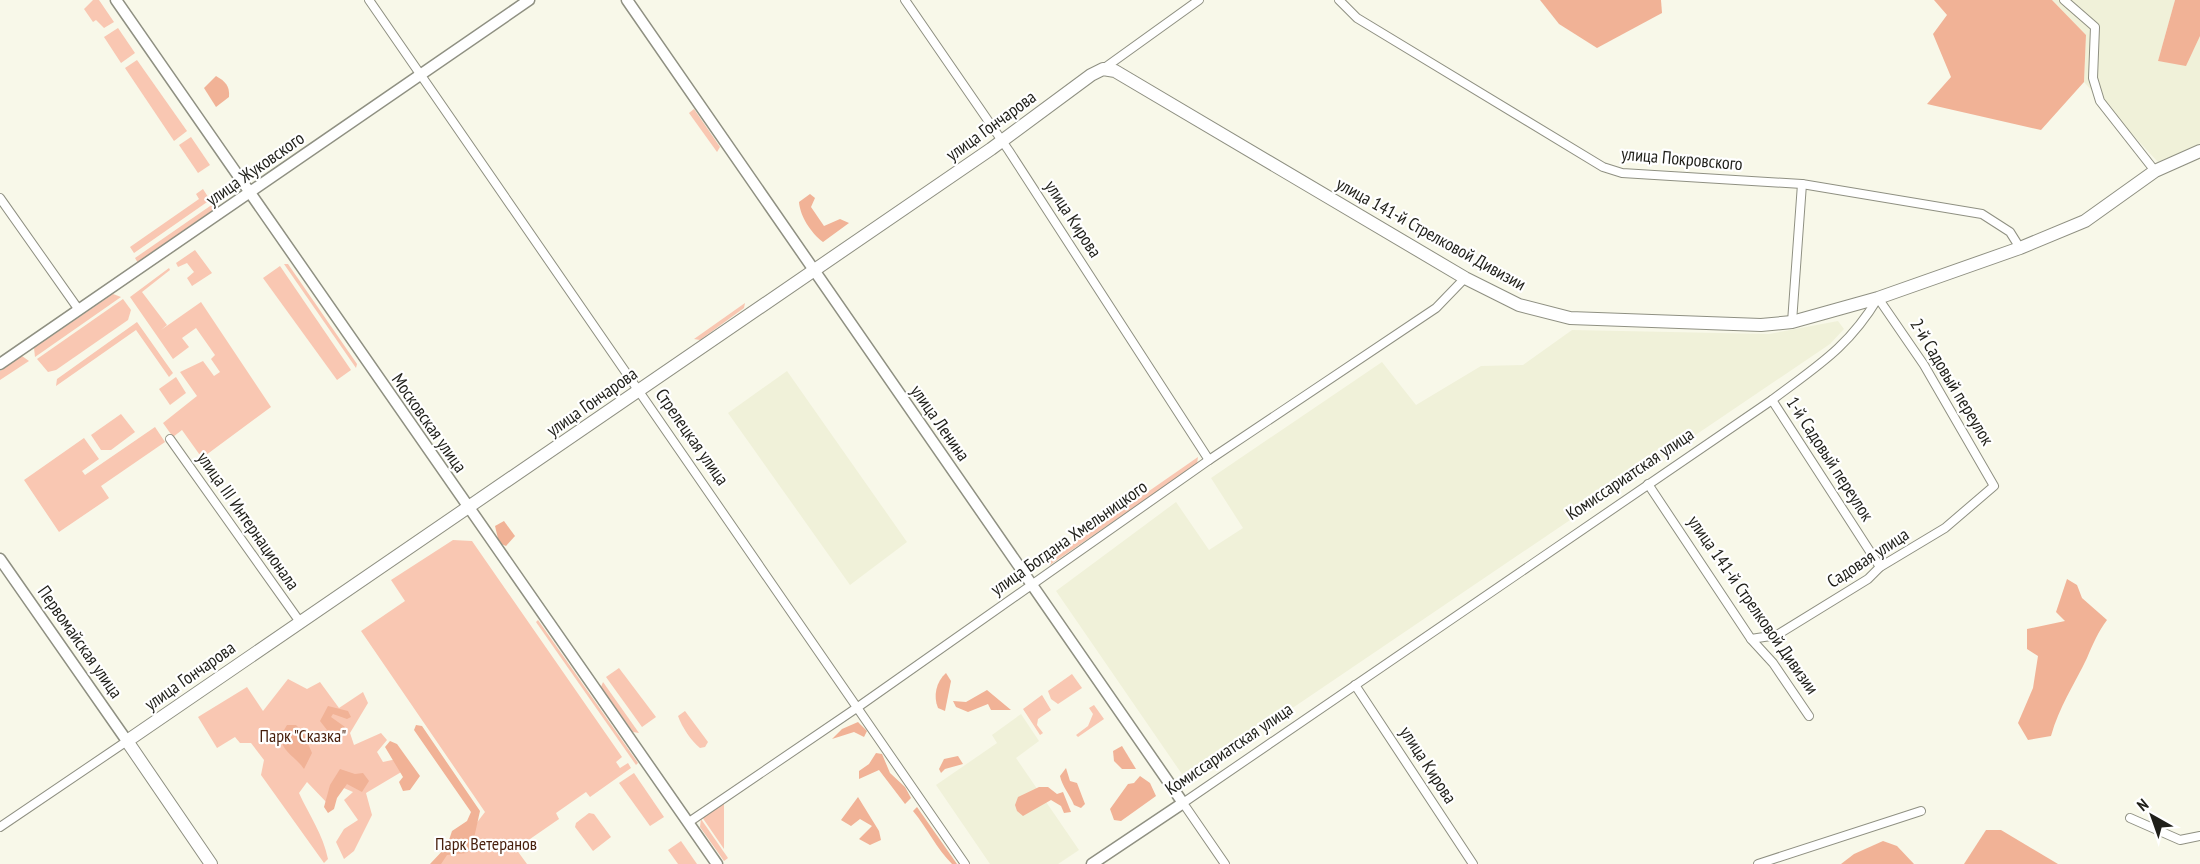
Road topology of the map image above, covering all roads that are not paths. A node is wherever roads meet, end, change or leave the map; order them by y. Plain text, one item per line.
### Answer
1 (116, 0) edge
2 (369, 0) edge
3 (529, 0) edge
4 (627, 0) edge
5 (905, 0) edge
6 (1199, 0) edge
7 (1339, 0) edge
8 (2064, 0) edge
9 (1103, 69) junction
10 (420, 74) junction
11 (1002, 141) junction
12 (2200, 151) edge
13 (2155, 171) junction
14 (1802, 184) junction
15 (250, 194) junction
16 (0, 198) edge
17 (2020, 248) junction
18 (813, 271) junction
19 (1465, 278) junction
20 (1878, 298) junction
21 (79, 310) junction
22 (1792, 322) junction
23 (0, 364) edge
24 (640, 391) junction
25 (1772, 399) junction
26 (170, 439) dead end
27 (1209, 460) junction
28 (1648, 484) junction
29 (1994, 486) joint
30 (468, 509) junction
31 (0, 559) edge
32 (1880, 567) junction
33 (1031, 585) junction
34 (300, 622) junction
35 (1751, 639) junction
36 (1355, 685) junction
37 (858, 707) junction
38 (1809, 716) dead end
39 (127, 741) junction
40 (1183, 803) junction
41 (1921, 811) dead end
42 (2130, 818) dead end
43 (688, 822) junction
44 (0, 827) edge
45 (2200, 836) edge
46 (211, 864) edge
47 (717, 864) edge
48 (965, 864) edge
49 (1092, 864) edge
50 (1225, 864) edge
51 (1473, 864) edge
52 (1758, 864) edge

1 - 15 street, Московская улица
2 - 10 street, Стрелецкая улица
3 - 10 street, улица Жуковского
4 - 18 street, улица Ленина
5 - 11 street, улица Кирова
6 - 9 street, улица Гончарова
7 - 14 street, улица Покровского
8 - 13 street
9 - 11 main road, улица Гончарова
9 - 19 main road, улица 141-й Стрелковой Дивизии
10 - 15 street, улица Жуковского
10 - 24 street, Стрелецкая улица
11 - 18 main road, улица Гончарова
11 - 27 street, улица Кирова
12 - 13 main road
13 - 17 main road
14 - 17 street, улица Покровского
14 - 22 street
15 - 21 street, улица Жуковского
15 - 30 street, Московская улица
16 - 21 street
17 - 20 main road
18 - 24 main road, улица Гончарова
18 - 33 street, улица Ленина
19 - 22 main road, улица 141-й Стрелковой Дивизии
19 - 27 street, улица Богдана Хмельницкого
20 - 22 main road, улица 141-й Стрелковой Дивизии
20 - 25 street, Комиссариатская улица
20 - 29 street, 2-й Садовый переулок
21 - 23 street, улица Жуковского
24 - 30 main road, улица Гончарова
24 - 37 street, Стрелецкая улица
25 - 28 street, Комиссариатская улица
25 - 32 street, 1-й Садовый переулок
26 - 34 street, улица III Интернационала
27 - 33 street, улица Богдана Хмельницкого
28 - 35 street, улица 141-й Стрелковой Дивизии
28 - 36 street, Комиссариатская улица
29 - 32 street, Садовая улица
30 - 34 main road, улица Гончарова
30 - 43 street, Московская улица
31 - 39 street, Первомайская улица
32 - 35 street, Садовая улица
33 - 37 street, улица Богдана Хмельницкого
33 - 40 street, улица Ленина
34 - 39 main road, улица Гончарова
35 - 38 street, улица 141-й Стрелковой Дивизии
36 - 40 street, Комиссариатская улица
36 - 51 street, улица Кирова
37 - 43 street, улица Богдана Хмельницкого
37 - 48 street, Стрелецкая улица
39 - 44 street, улица Гончарова
39 - 46 main road, Первомайская улица
40 - 49 street, Комиссариатская улица
40 - 50 street, улица Ленина
41 - 52 street
42 - 45 street
43 - 47 street, Московская улица

